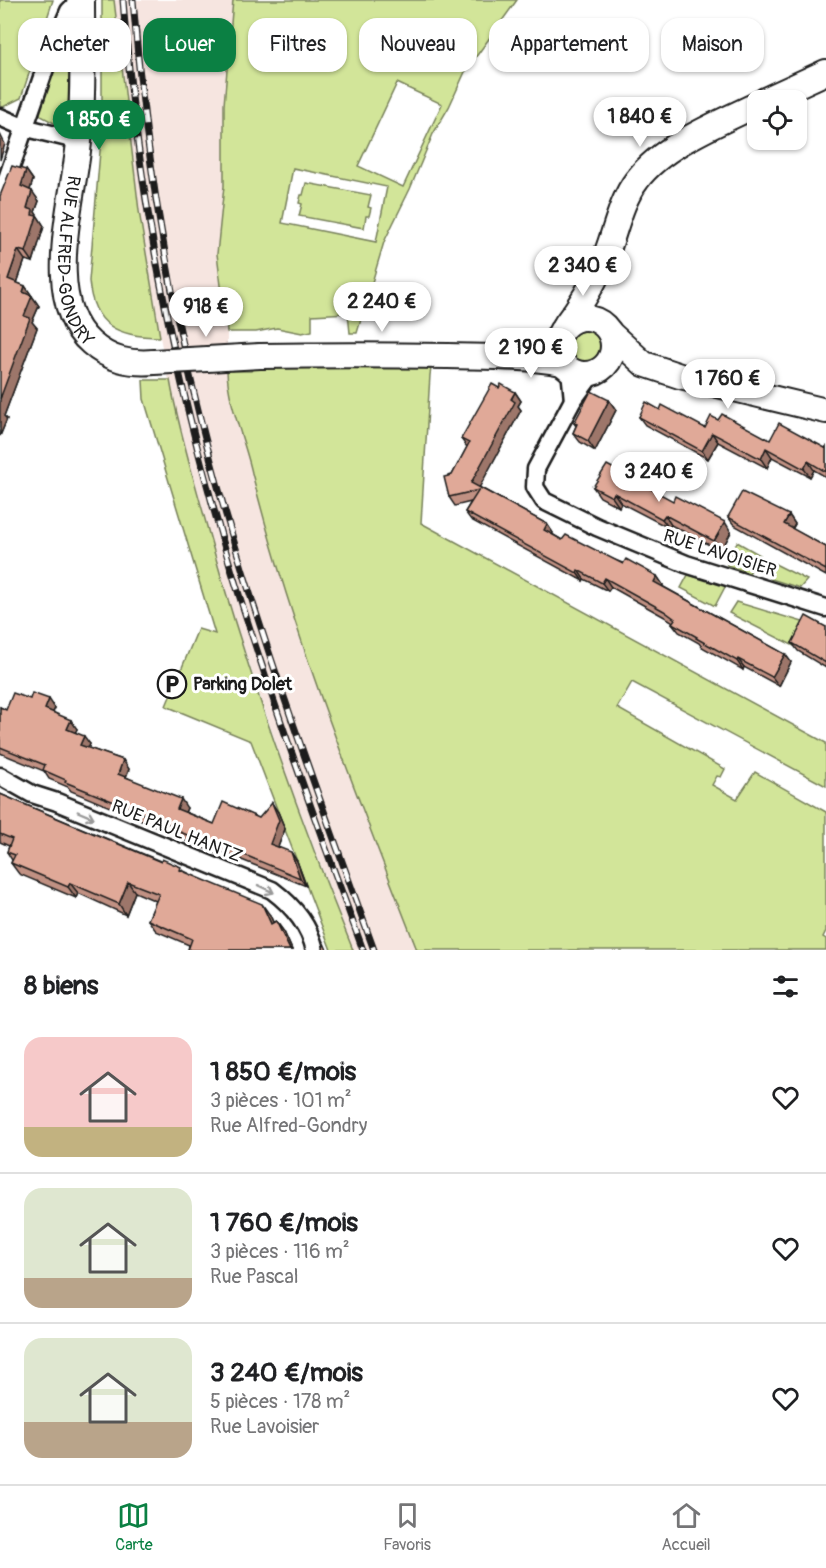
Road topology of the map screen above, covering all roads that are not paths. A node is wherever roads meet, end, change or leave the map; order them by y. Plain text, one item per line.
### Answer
1 (81, 0) edge
2 (826, 72) edge
3 (787, 90) edge
4 (747, 109) edge
5 (0, 117) edge
6 (23, 127) junction
7 (80, 141) junction
8 (0, 199) edge
9 (603, 264) junction
10 (563, 328) junction
11 (607, 329) junction
12 (504, 357) junction
13 (644, 364) junction
14 (581, 370) junction
15 (826, 411) edge
16 (826, 608) edge
17 (0, 776) edge
18 (315, 950) edge

1 - 6 street
1 - 7 street, RUE ALFRED-GONDRY
2 - 3 street
4 - 9 street
5 - 6 street
6 - 7 street
6 - 8 street
7 - 12 street, RUE ALFRED-GONDRY, bridge
9 - 10 street
9 - 11 street
10 - 11 street
10 - 12 street
10 - 14 street
11 - 13 street
11 - 14 street
12 - 14 street, RUE ALFRED-GONDRY
13 - 14 street, RUE ALFRED-GONDRY
13 - 15 street
14 - 16 street, RUE LAVOISIER
17 -> 18 street, RUE PAUL HANTZ

